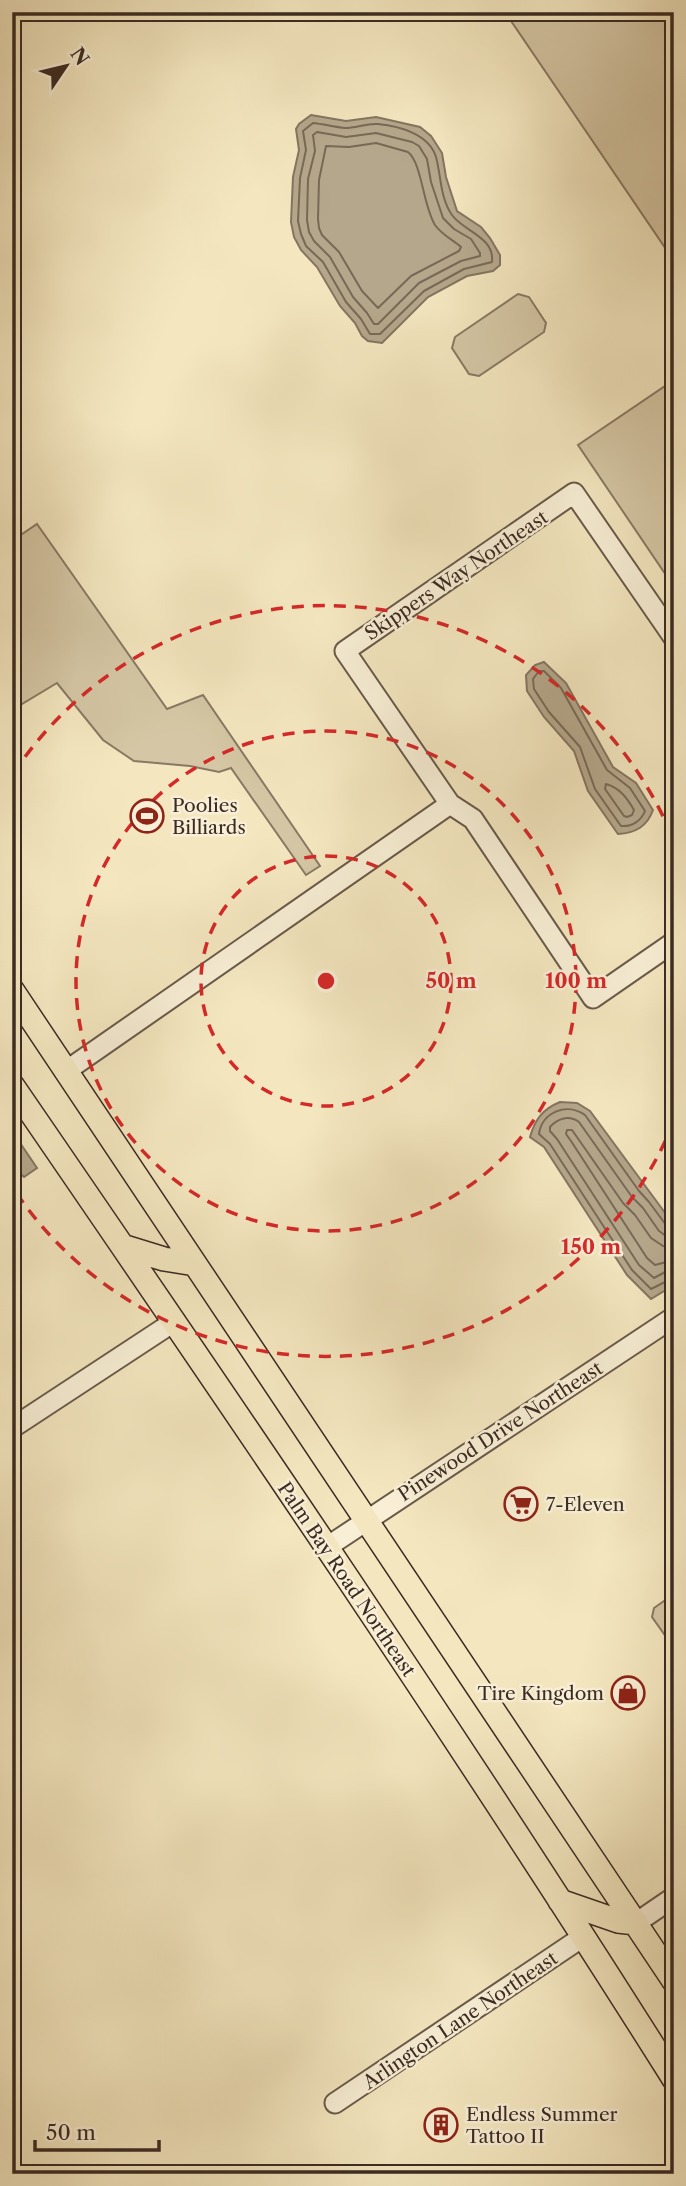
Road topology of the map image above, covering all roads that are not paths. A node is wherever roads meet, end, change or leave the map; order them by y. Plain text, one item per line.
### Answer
1 (674, 638) edge
2 (450, 804) junction
3 (674, 943) edge
4 (12, 990) edge
5 (65, 1071) junction
6 (12, 1085) edge
7 (125, 1247) junction
8 (195, 1264) junction
9 (674, 1317) edge
10 (175, 1321) junction
11 (12, 1428) edge
12 (367, 1519) junction
13 (327, 1547) junction
14 (674, 1897) edge
15 (560, 1901) junction
16 (636, 1923) junction
17 (584, 1936) junction
18 (652, 1947) junction
19 (674, 1981) edge
20 (674, 2079) edge
21 (335, 2103) dead end

1 - 2 street, Skippers Way Northeast
2 - 3 street, Skippers Way Northeast
2 - 5 street
4 - 5 main road
5 - 8 main road
6 - 7 main road, Palm Bay Road Northeast
7 - 8 main road
7 - 10 main road, Palm Bay Road Northeast
8 - 12 main road
9 - 12 street, Pinewood Drive Northeast
10 - 11 street
10 - 13 main road, Palm Bay Road Northeast
12 - 13 street, Pinewood Drive Northeast
12 - 16 main road
13 - 15 main road, Palm Bay Road Northeast
14 - 16 street
15 - 16 main road
15 - 17 main road, Palm Bay Road Northeast
16 - 18 main road
17 - 18 main road
17 - 20 main road, Palm Bay Road Northeast
17 - 21 street, Arlington Lane Northeast
18 - 19 main road

